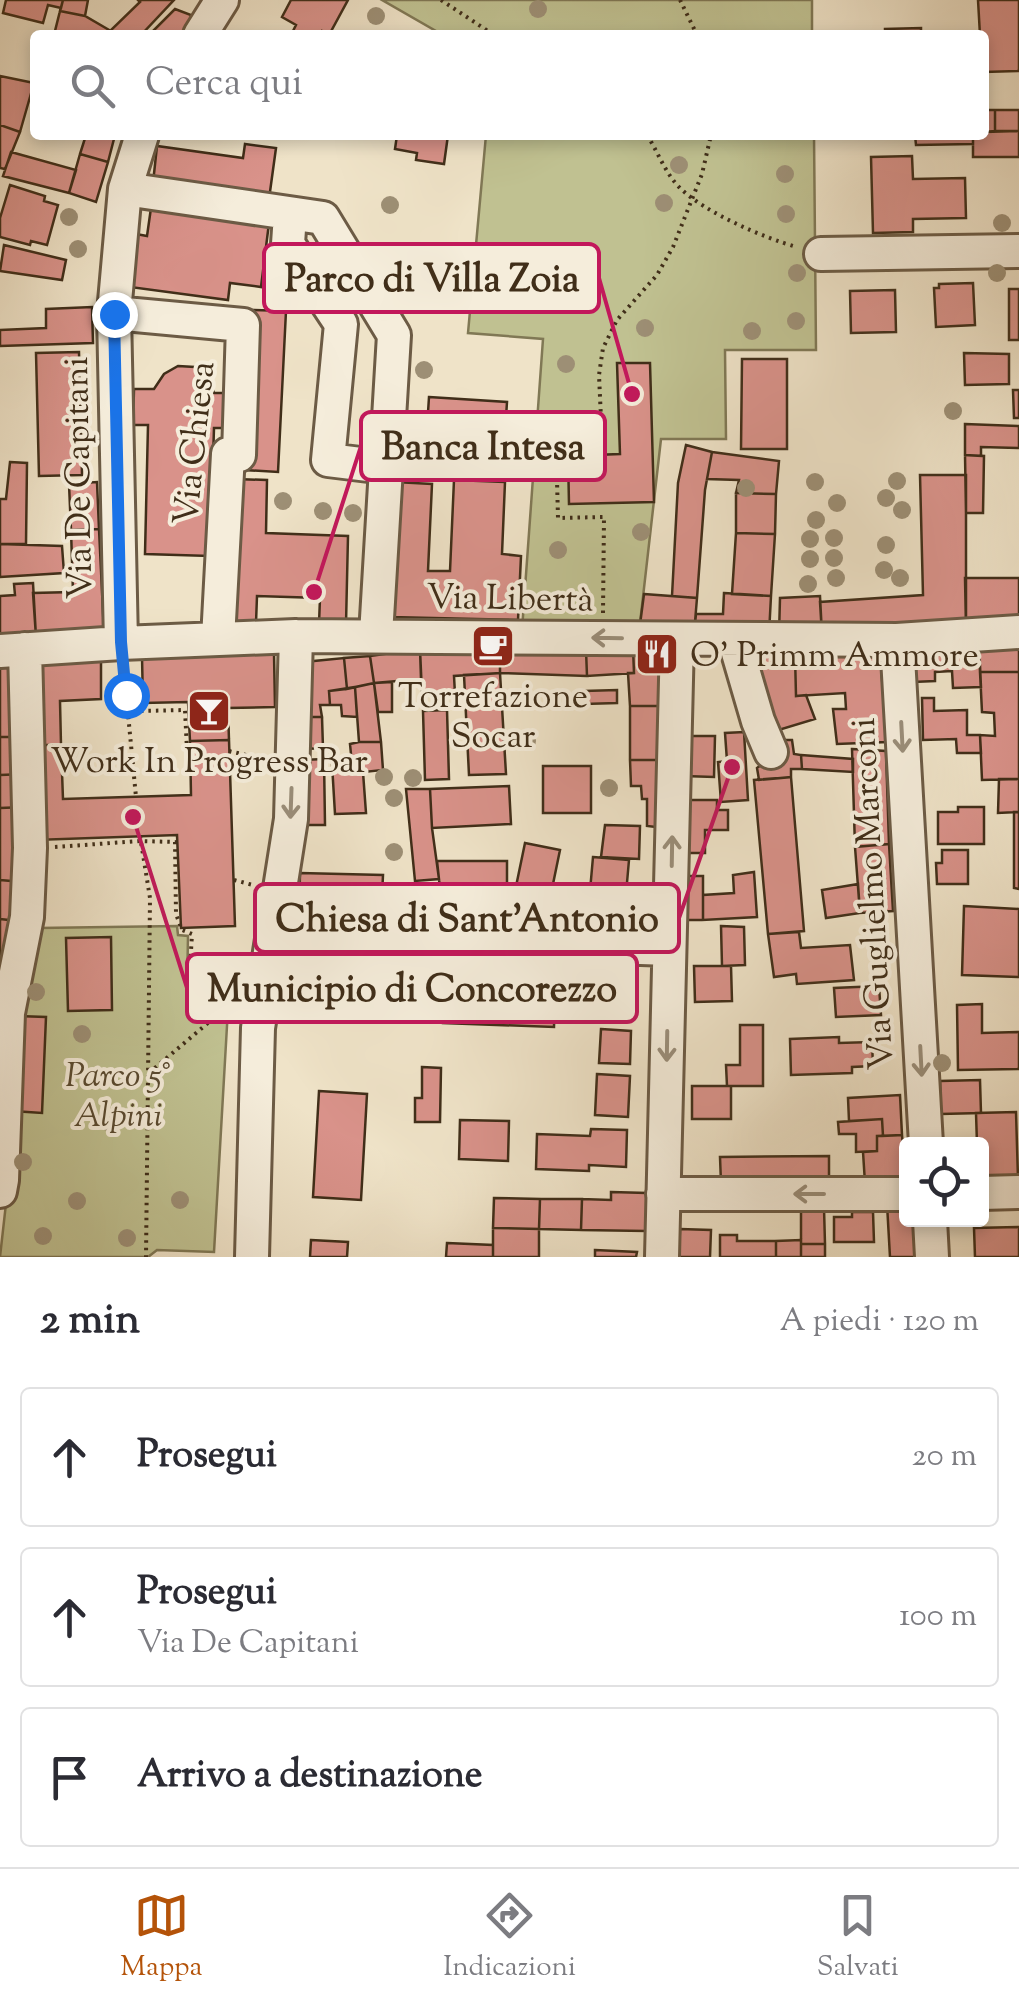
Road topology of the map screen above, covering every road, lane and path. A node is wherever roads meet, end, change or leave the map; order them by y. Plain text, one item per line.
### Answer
1 (441, 0) edge
2 (680, 0) edge
3 (486, 30) edge
4 (695, 30) edge
5 (140, 140) edge
6 (650, 140) edge
7 (710, 140) edge
8 (125, 190) junction
9 (692, 198) junction
10 (290, 214) junction
11 (1019, 252) edge
12 (821, 254) joint
13 (114, 314) junction
14 (385, 466) junction
15 (1019, 632) edge
16 (376, 635) junction
17 (296, 636) junction
18 (603, 638) junction
19 (218, 639) junction
20 (677, 639) junction
21 (734, 639) junction
22 (897, 640) junction
23 (121, 642) junction
24 (12, 650) edge
25 (126, 695) junction
26 (190, 750) dead end
27 (229, 751) dead end
28 (771, 752) dead end
29 (292, 766) junction
30 (136, 797) dead end
31 (140, 839) junction
32 (30, 848) junction
33 (273, 929) junction
34 (670, 949) junction
35 (222, 1011) junction
36 (243, 1011) dead end
37 (4, 1013) edge
38 (148, 1074) junction
39 (926, 1137) edge
40 (0, 1191) edge
41 (1019, 1192) edge
42 (989, 1193) edge
43 (664, 1194) junction
44 (899, 1194) edge
45 (930, 1227) edge
46 (146, 1257) edge
47 (252, 1257) edge
48 (662, 1257) edge
49 (932, 1257) edge

1 - 3 path
2 - 4 path
5 - 8 street, Via De Capitani
6 - 9 path
7 - 9 path
8 - 10 street
8 - 13 street, Via De Capitani
9 - 12 path
9 - 18 path
10 - 14 street
10 - 14 street
11 - 12 street
13 - 19 street, Via Chiesa
13 - 23 street, Via De Capitani
14 - 16 street
15 - 22 street, Via Libertà
16 - 17 street, Via Libertà
16 - 18 street, Via Libertà
17 - 19 street, Via Libertà
17 - 29 street
20 -> 18 street, Via Libertà
19 - 23 street, Via Libertà
20 - 21 street, Via Libertà
34 -> 20 street
21 - 22 street, Via Libertà
21 - 28 street
22 -> 39 street, Via Guglielmo Marconi
23 - 24 street, Via Libertà
23 - 25 path
24 - 32 street
25 - 26 path
25 - 30 path
27 - 29 path
29 -> 33 street
31 - 32 path
31 - 35 path
31 - 38 path
32 - 37 street
33 - 34 street
33 - 47 street
34 -> 43 street
35 - 36 path
35 - 38 path
37 - 40 street
38 - 46 path
41 - 42 street
44 -> 43 street
43 - 48 street
45 - 49 street

